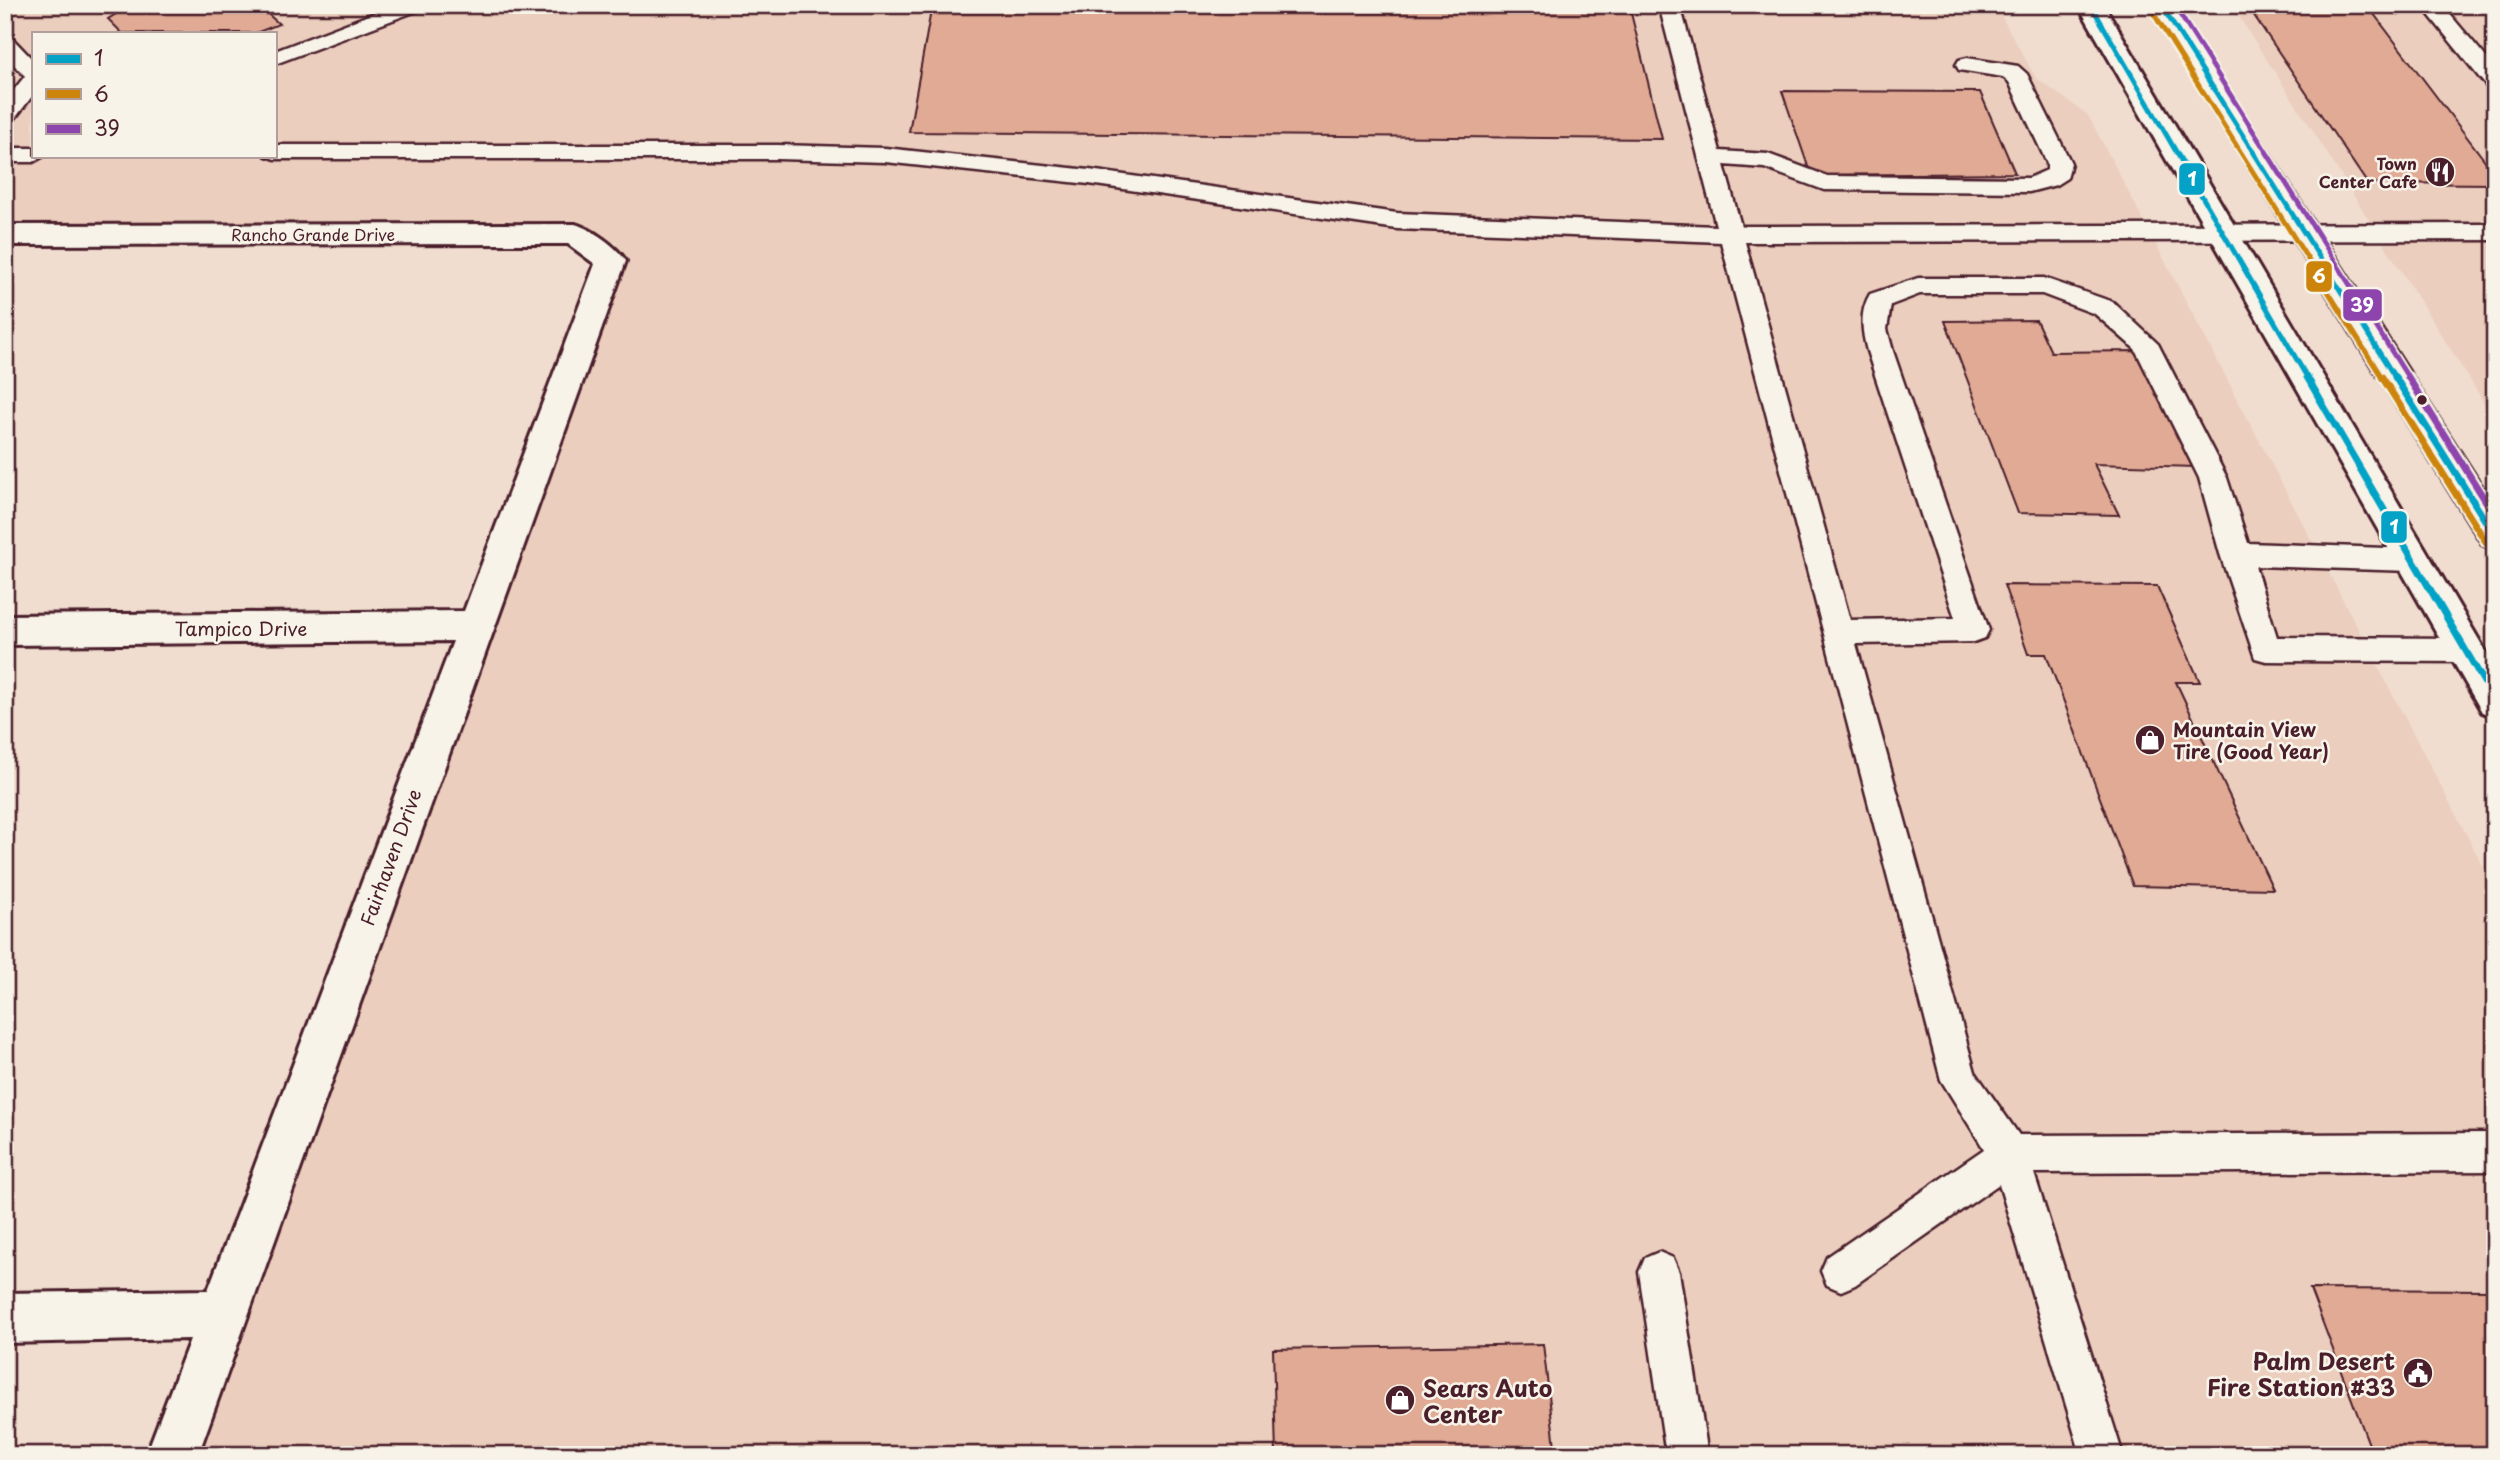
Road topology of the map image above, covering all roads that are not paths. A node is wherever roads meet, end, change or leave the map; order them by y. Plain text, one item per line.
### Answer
1 (415, 5) edge
2 (1669, 5) edge
3 (2091, 5) edge
4 (2161, 5) edge
5 (2431, 5) edge
6 (5, 44) edge
7 (276, 58) edge
8 (1967, 65) dead end
9 (32, 71) edge
10 (32, 82) edge
11 (2495, 82) edge
12 (5, 117) edge
13 (276, 152) edge
14 (5, 155) edge
15 (32, 155) edge
16 (1710, 158) junction
17 (2221, 232) junction
18 (2302, 232) junction
19 (2495, 232) edge
20 (5, 234) edge
21 (1731, 234) junction
22 (611, 261) joint
23 (2495, 536) edge
24 (2234, 554) junction
25 (2412, 560) junction
26 (476, 626) junction
27 (5, 630) edge
28 (1839, 632) junction
29 (2465, 650) junction
30 (2495, 701) edge
31 (2495, 1152) edge
32 (2009, 1154) junction
33 (1841, 1271) dead end
34 (1659, 1272) dead end
35 (222, 1314) junction
36 (5, 1318) edge
37 (172, 1455) edge
38 (1687, 1455) edge
39 (2102, 1455) edge

1 - 7 lane
2 - 16 lane
3 - 17 street
4 - 18 street
5 - 11 lane
6 - 9 lane
8 - 16 lane
10 - 12 lane
13 - 21 lane
14 - 15 lane
16 - 21 lane
17 - 18 lane
17 - 21 lane
17 - 25 street
18 - 19 lane
18 - 23 street
20 - 22 street, Rancho Grande Drive
21 - 28 lane
22 - 26 street, Fairhaven Drive
24 - 25 lane
24 - 28 lane
24 - 29 lane
25 - 29 street
26 - 27 street, Tampico Drive
26 - 35 street, Fairhaven Drive
28 - 32 lane
29 - 30 street
31 - 32 lane
32 - 33 lane
32 - 39 lane
34 - 38 lane
35 - 36 street
35 - 37 street, Fairhaven Drive

